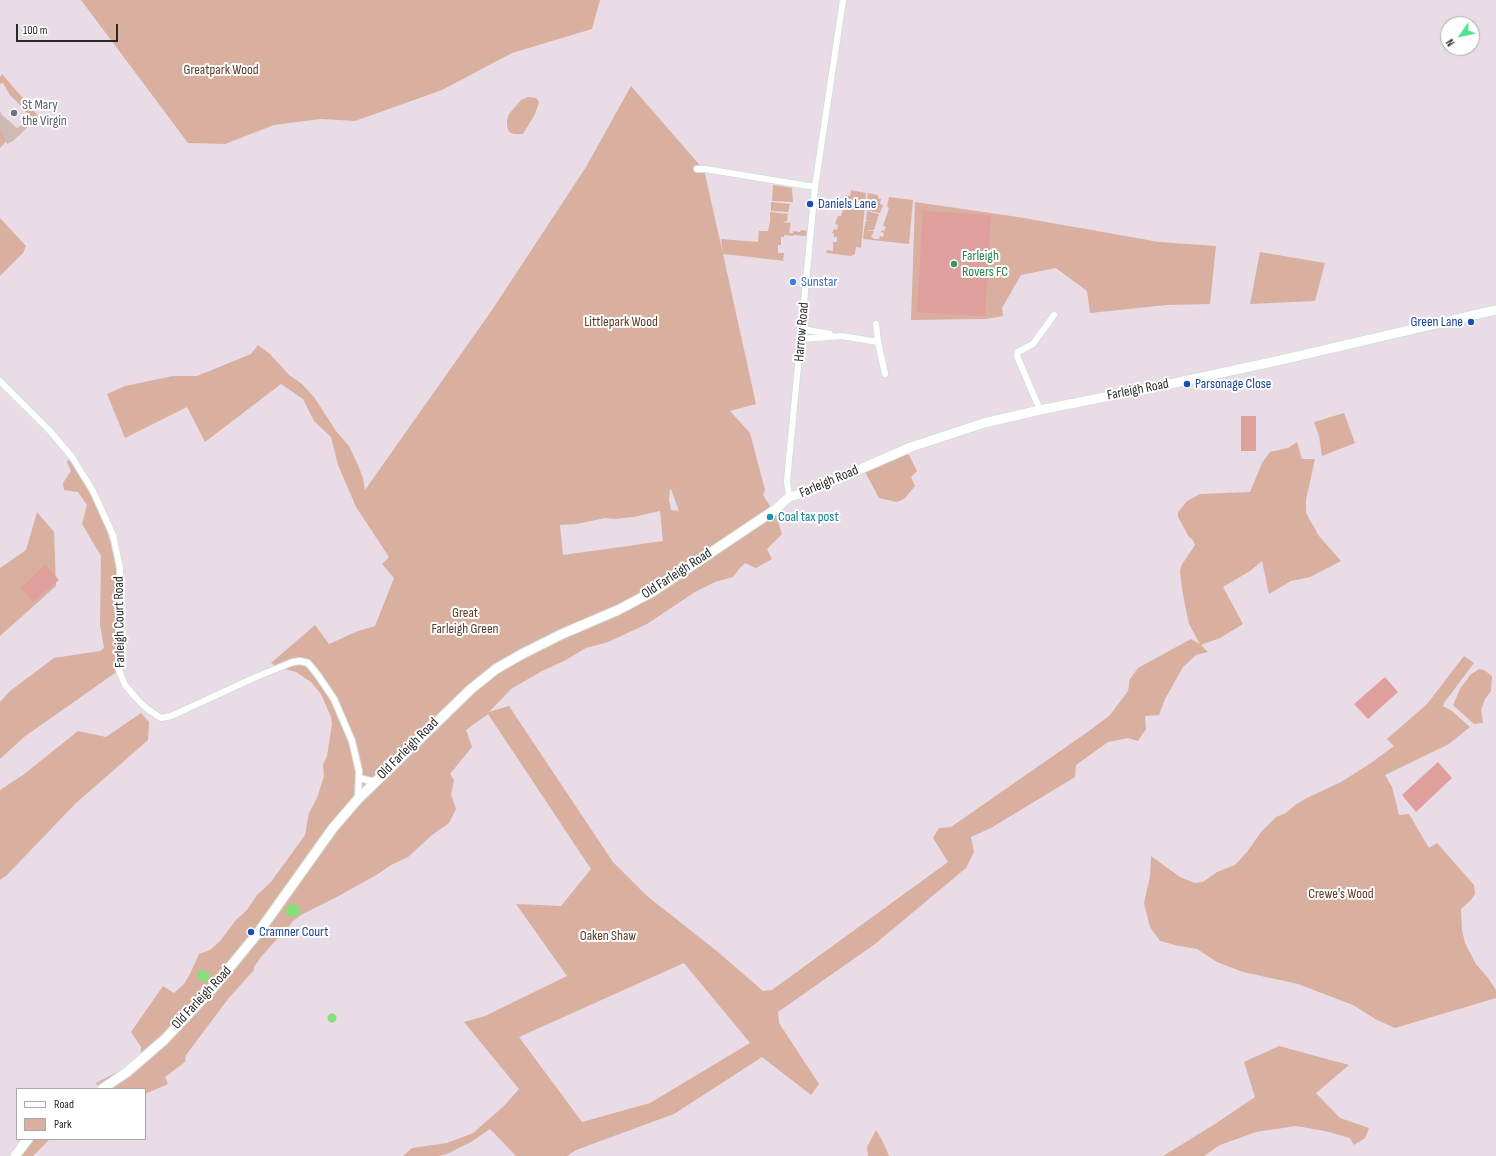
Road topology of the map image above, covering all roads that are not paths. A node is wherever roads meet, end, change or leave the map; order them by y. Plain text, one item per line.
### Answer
1 (844, 0) edge
2 (697, 169) dead end
3 (815, 187) junction
4 (1496, 310) edge
5 (1054, 315) dead end
6 (876, 324) dead end
7 (802, 329) junction
8 (842, 336) junction
9 (801, 338) junction
10 (878, 342) junction
11 (885, 374) dead end
12 (0, 381) edge
13 (1040, 410) junction
14 (789, 498) junction
15 (358, 778) junction
16 (375, 782) junction
17 (358, 799) junction
18 (103, 1088) edge
19 (27, 1140) edge
20 (15, 1156) edge

1 - 3 street, Harrow Road
2 - 3 street
3 - 7 street, Harrow Road
4 - 13 street, Farleigh Road
5 - 13 street
6 - 10 street
7 - 8 street
7 - 9 street, Harrow Road
8 - 9 street
8 - 10 street
9 - 14 street, Harrow Road
10 - 11 street
12 - 15 street, Farleigh Court Road
13 - 14 street, Farleigh Road
14 - 16 street, Old Farleigh Road
15 - 16 street
15 - 17 street, Farleigh Court Road
16 - 17 street, Old Farleigh Road
17 - 18 street, Old Farleigh Road
19 - 20 street

